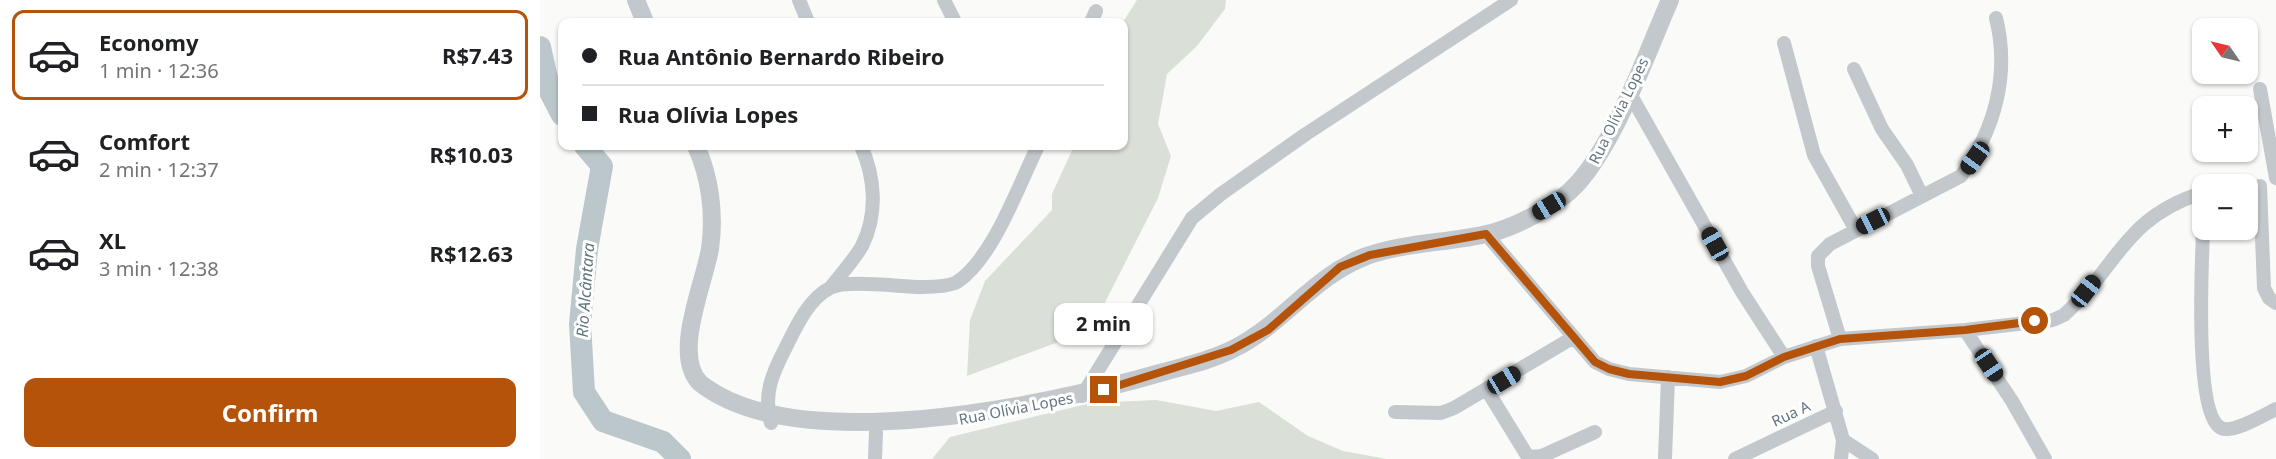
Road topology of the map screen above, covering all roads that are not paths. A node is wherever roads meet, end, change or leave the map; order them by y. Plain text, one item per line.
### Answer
1 (636, 0) edge
2 (799, 0) edge
3 (944, 0) edge
4 (1511, 0) edge
5 (1670, 0) edge
6 (643, 18) edge
7 (806, 18) edge
8 (953, 18) edge
9 (1996, 18) dead end
10 (1784, 43) dead end
11 (1854, 69) dead end
12 (2260, 88) dead end
13 (1629, 92) junction
14 (698, 150) edge
15 (863, 150) edge
16 (1036, 150) edge
17 (2276, 180) edge
18 (2258, 185) edge
19 (1922, 196) junction
20 (2192, 197) edge
21 (1856, 230) junction
22 (2258, 232) edge
23 (1486, 234) junction
24 (2203, 240) edge
25 (831, 287) junction
26 (2276, 303) edge
27 (1965, 330) junction
28 (1574, 337) junction
29 (1840, 339) junction
30 (1816, 346) junction
31 (1784, 357) junction
32 (1668, 377) junction
33 (1487, 390) junction
34 (1082, 396) junction
35 (1836, 411) junction
36 (1395, 412) dead end
37 (2274, 414) edge
38 (771, 423) junction
39 (1595, 432) dead end
40 (1843, 440) junction
41 (876, 447) edge
42 (1665, 459) edge
43 (1735, 459) edge
44 (1841, 459) edge
45 (1872, 459) edge
46 (2045, 459) edge

1 - 6 street
2 - 7 street
3 - 8 street
4 - 34 street
5 - 13 street, Rua Olívia Lopes
9 - 19 street
10 - 21 street
11 - 19 street
12 - 17 street
13 - 23 street, Rua Olívia Lopes
13 - 31 street
14 - 38 street, Rua Olívia Lopes
15 - 25 street
16 - 25 street
17 - 18 street
19 - 21 street
20 - 27 street
21 - 29 street
22 - 26 street
23 - 28 street
23 - 34 street, Rua Olívia Lopes
24 - 37 street
25 - 38 street
27 - 29 street
27 - 46 street
28 - 32 street
28 - 33 street
29 - 30 street
30 - 31 street
30 - 35 street
31 - 32 street
32 - 42 street
33 - 36 street
33 - 39 street
34 - 41 street, Rua Olívia Lopes
35 - 40 street
35 - 43 street, Rua A
38 - 41 street, Rua Olívia Lopes
40 - 44 street
40 - 45 street

